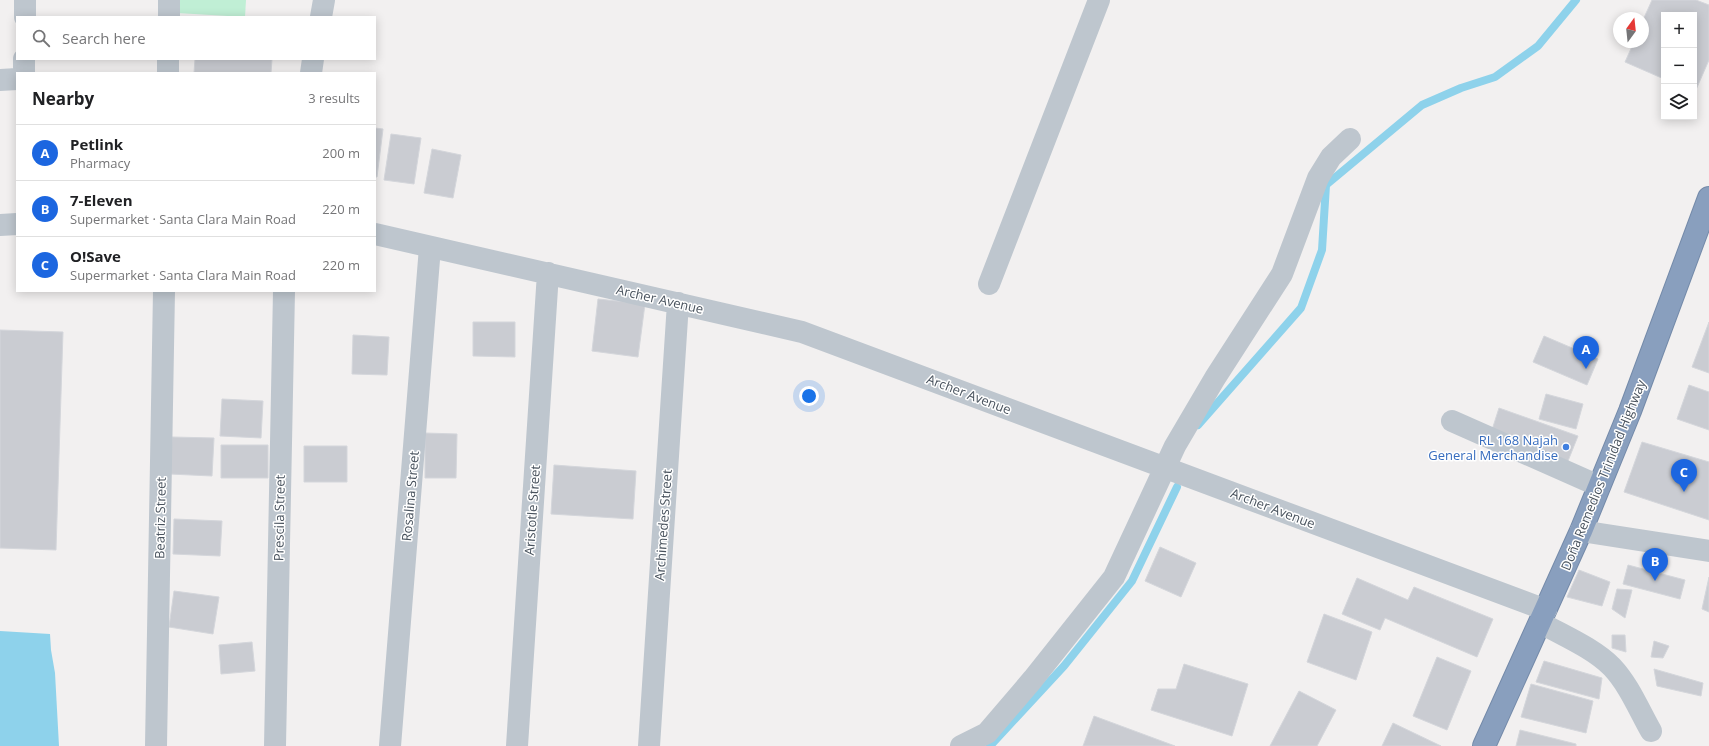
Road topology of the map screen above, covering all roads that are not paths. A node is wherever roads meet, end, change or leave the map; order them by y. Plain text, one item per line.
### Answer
1 (25, 0) edge
2 (169, 0) edge
3 (324, 0) edge
4 (1099, 0) edge
5 (25, 16) edge
6 (169, 16) edge
7 (321, 16) edge
8 (24, 60) edge
9 (168, 60) edge
10 (313, 60) edge
11 (24, 72) edge
12 (168, 72) edge
13 (311, 72) edge
14 (16, 79) edge
15 (0, 80) edge
16 (1350, 139) dead end
17 (1709, 198) edge
18 (16, 224) edge
19 (0, 225) edge
20 (376, 234) edge
21 (430, 247) junction
22 (548, 273) junction
23 (989, 284) dead end
24 (164, 292) edge
25 (284, 292) edge
26 (678, 303) junction
27 (1452, 422) dead end
28 (1166, 468) junction
29 (1599, 486) junction
30 (1581, 531) junction
31 (1709, 551) edge
32 (1544, 617) junction
33 (1651, 731) dead end
34 (156, 746) edge
35 (275, 746) edge
36 (390, 746) edge
37 (517, 746) edge
38 (649, 746) edge
39 (961, 746) edge
40 (1484, 746) edge

1 - 5 street
2 - 6 street
3 - 7 street
4 - 23 street
8 - 11 street
9 - 12 street
10 - 13 street
14 - 15 street
16 - 28 street
17 - 29 highway, Doña Remedios Trinidad Highway
18 - 19 street
20 - 21 street, Archer Avenue
21 - 22 street, Archer Avenue
21 - 36 street, Rosalina Street
22 - 26 street, Archer Avenue
22 - 37 street, Aristotle Street
24 - 34 street, Beatriz Street
25 - 35 street, Prescila Street
26 - 28 street, Archer Avenue
26 - 38 street, Archimedes Street
27 - 29 street
28 - 32 street, Archer Avenue
28 - 39 street
29 - 30 highway, Doña Remedios Trinidad Highway
30 - 31 street
30 - 32 highway, Doña Remedios Trinidad Highway
32 - 33 street, Archer Avenue
32 - 40 highway, Doña Remedios Trinidad Highway

